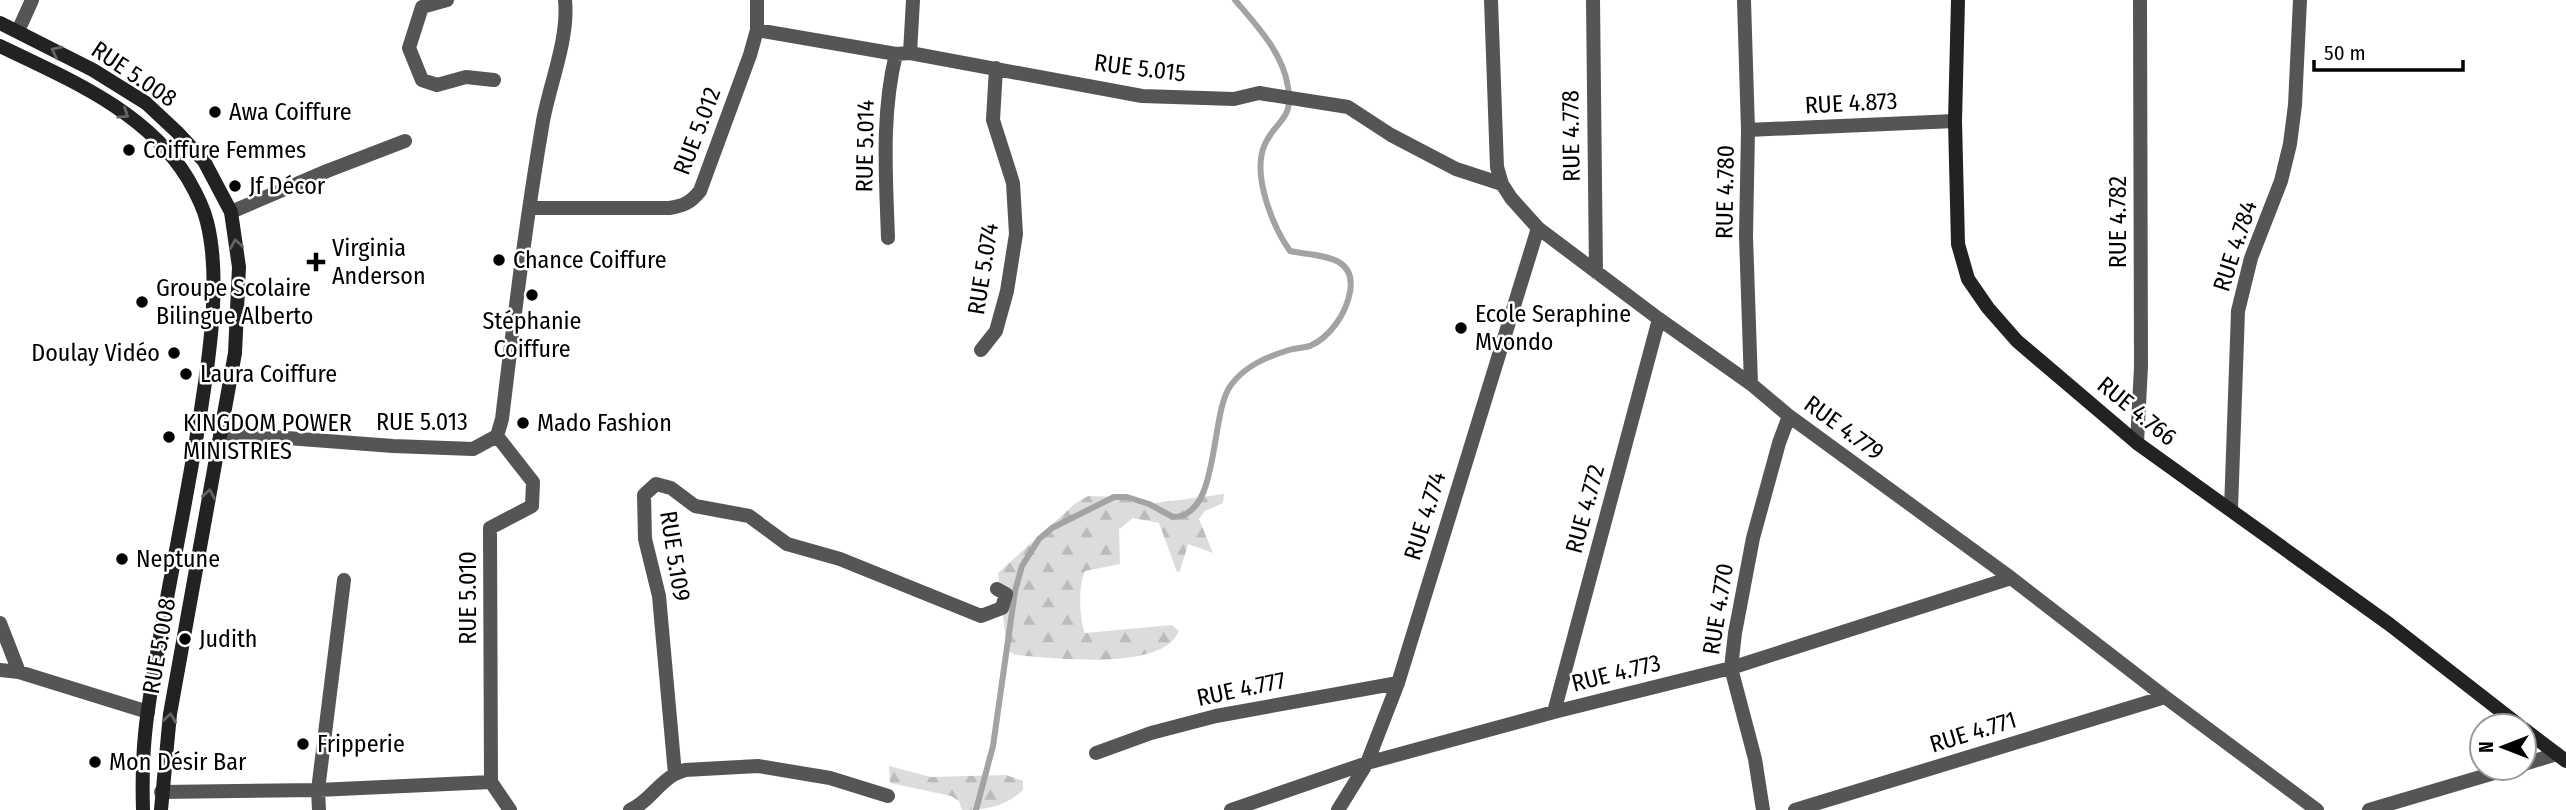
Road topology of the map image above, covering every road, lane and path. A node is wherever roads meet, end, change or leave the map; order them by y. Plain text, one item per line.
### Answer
1 (32, 0) edge
2 (447, 0) edge
3 (565, 0) edge
4 (757, 0) edge
5 (914, 0) edge
6 (1491, 0) edge
7 (1593, 0) edge
8 (1744, 0) edge
9 (1958, 0) edge
10 (2140, 0) edge
11 (2300, 0) edge
12 (0, 23) edge
13 (757, 30) junction
14 (18, 31) junction
15 (0, 46) edge
16 (903, 54) junction
17 (996, 68) junction
18 (494, 80) dead end
19 (1955, 121) junction
20 (1748, 130) junction
21 (405, 141) dead end
22 (1502, 184) junction
23 (530, 208) junction
24 (231, 212) junction
25 (1538, 228) junction
26 (888, 238) dead end
27 (1596, 272) junction
28 (1659, 319) junction
29 (981, 350) dead end
30 (1751, 384) junction
31 (1789, 416) junction
32 (220, 433) junction
33 (497, 436) junction
34 (2137, 443) junction
35 (2231, 509) junction
36 (2011, 578) junction
37 (344, 580) dead end
38 (997, 589) dead end
39 (0, 623) edge
40 (1731, 668) junction
41 (0, 670) edge
42 (19, 672) junction
43 (1398, 683) junction
44 (2165, 697) junction
45 (148, 712) junction
46 (1554, 712) junction
47 (2502, 712) edge
48 (2538, 740) edge
49 (1096, 753) dead end
50 (2561, 757) edge
51 (2538, 761) edge
52 (1367, 763) junction
53 (675, 774) junction
54 (2468, 781) edge
55 (491, 782) junction
56 (318, 790) junction
57 (161, 792) junction
58 (888, 796) dead end
59 (142, 810) edge
60 (161, 810) edge
61 (319, 810) edge
62 (510, 810) edge
63 (630, 810) edge
64 (1231, 810) edge
65 (1338, 810) edge
66 (1763, 810) edge
67 (1795, 810) edge
68 (2317, 810) edge
69 (2369, 810) edge

1 - 14 street
2 - 18 street
3 - 23 street
4 - 13 street, RUE 5.012
5 - 16 street, RUE 5.014
6 - 22 street, RUE 4.779
7 - 27 street, RUE 4.778
8 - 20 street, RUE 4.780
9 - 19 main road, RUE 4.766
10 - 34 street, RUE 4.782
11 - 35 street, RUE 4.784
12 - 14 main road, RUE 5.008
13 - 16 street, RUE 5.015
13 - 23 street, RUE 5.012
24 -> 14 main road, RUE 5.008
15 -> 45 main road, RUE 5.008
16 - 17 street, RUE 5.015
16 - 26 street, RUE 5.014
17 - 22 street, RUE 5.015
17 - 29 street, RUE 5.074
19 - 20 street, RUE 4.873
19 - 34 main road, RUE 4.766
20 - 30 street, RUE 4.780
21 - 24 street
22 - 25 street, RUE 4.779
23 - 33 street
32 -> 24 main road, RUE 5.008
25 - 27 street, RUE 4.779
25 - 43 street, RUE 4.774
27 - 28 street, RUE 4.779
28 - 30 street, RUE 4.779
28 - 46 street, RUE 4.772
30 - 31 street, RUE 4.779
31 - 36 street, RUE 4.779
31 - 40 street, RUE 4.770
32 - 33 street, RUE 5.013
57 -> 32 main road, RUE 5.008
33 - 55 street, RUE 5.010
34 - 35 main road, RUE 4.766
35 - 47 main road, RUE 4.766
36 - 40 street, RUE 4.773
36 - 44 street, RUE 4.779
37 - 56 street
38 - 53 street, RUE 5.109
39 - 42 street
40 - 46 street, RUE 4.773
40 - 66 street, RUE 4.770
41 - 42 street
42 - 45 street
43 - 49 street, RUE 4.777
43 - 52 street, RUE 4.774
44 - 67 street, RUE 4.771
44 - 68 street, RUE 4.779
45 - 59 main road, RUE 5.008
46 - 52 street, RUE 4.773
48 - 50 main road, RUE 4.766
50 - 51 street
52 - 64 street, RUE 4.773
52 - 65 street, RUE 4.774
53 - 58 street
53 - 63 street
54 - 69 street
55 - 56 street
55 - 62 street
56 - 57 street
56 - 61 street
57 - 60 main road, RUE 5.008

